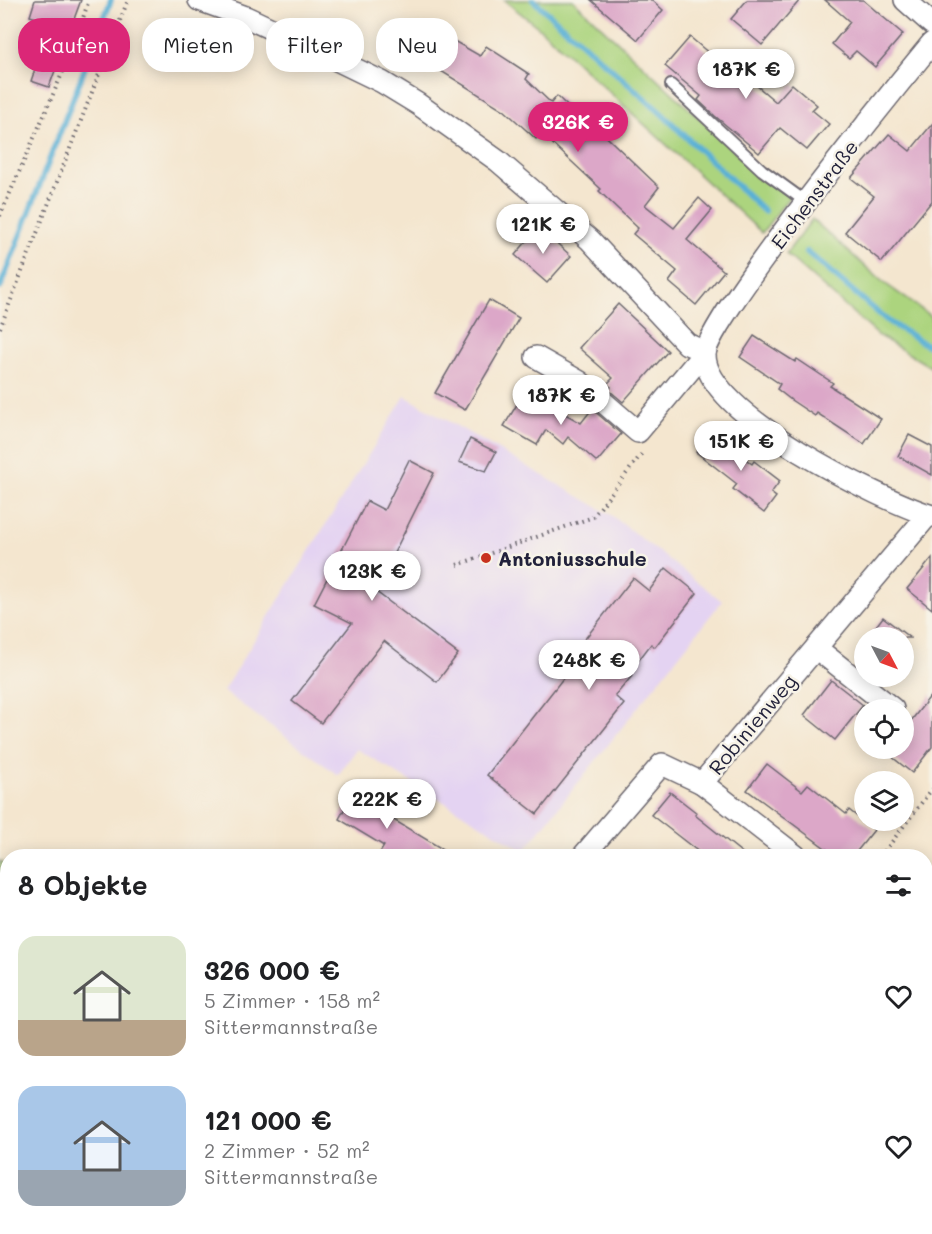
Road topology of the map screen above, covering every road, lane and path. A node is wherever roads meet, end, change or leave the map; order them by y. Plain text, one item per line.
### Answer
1 (89, 0) edge
2 (128, 0) edge
3 (199, 0) edge
4 (904, 0) edge
5 (932, 24) edge
6 (932, 43) edge
7 (671, 85) dead end
8 (806, 202) junction
9 (0, 216) edge
10 (0, 328) edge
11 (705, 352) junction
12 (536, 357) dead end
13 (644, 451) dead end
14 (930, 515) edge
15 (458, 565) dead end
16 (816, 648) junction
17 (880, 699) edge
18 (702, 783) junction
19 (932, 789) edge
20 (589, 849) edge
21 (787, 849) edge
22 (886, 849) edge

1 - 9 path
2 - 10 path
3 - 11 street
4 - 5 street
6 - 8 street, Eichenstraße
7 - 8 lane
8 - 11 street, Eichenstraße
11 - 12 street, Eichenstraße
11 - 14 street
13 - 15 path
14 - 16 street, Robinienweg
16 - 17 street
16 - 18 street, Robinienweg
18 - 20 street, Robinienweg
18 - 21 street
19 - 22 path

